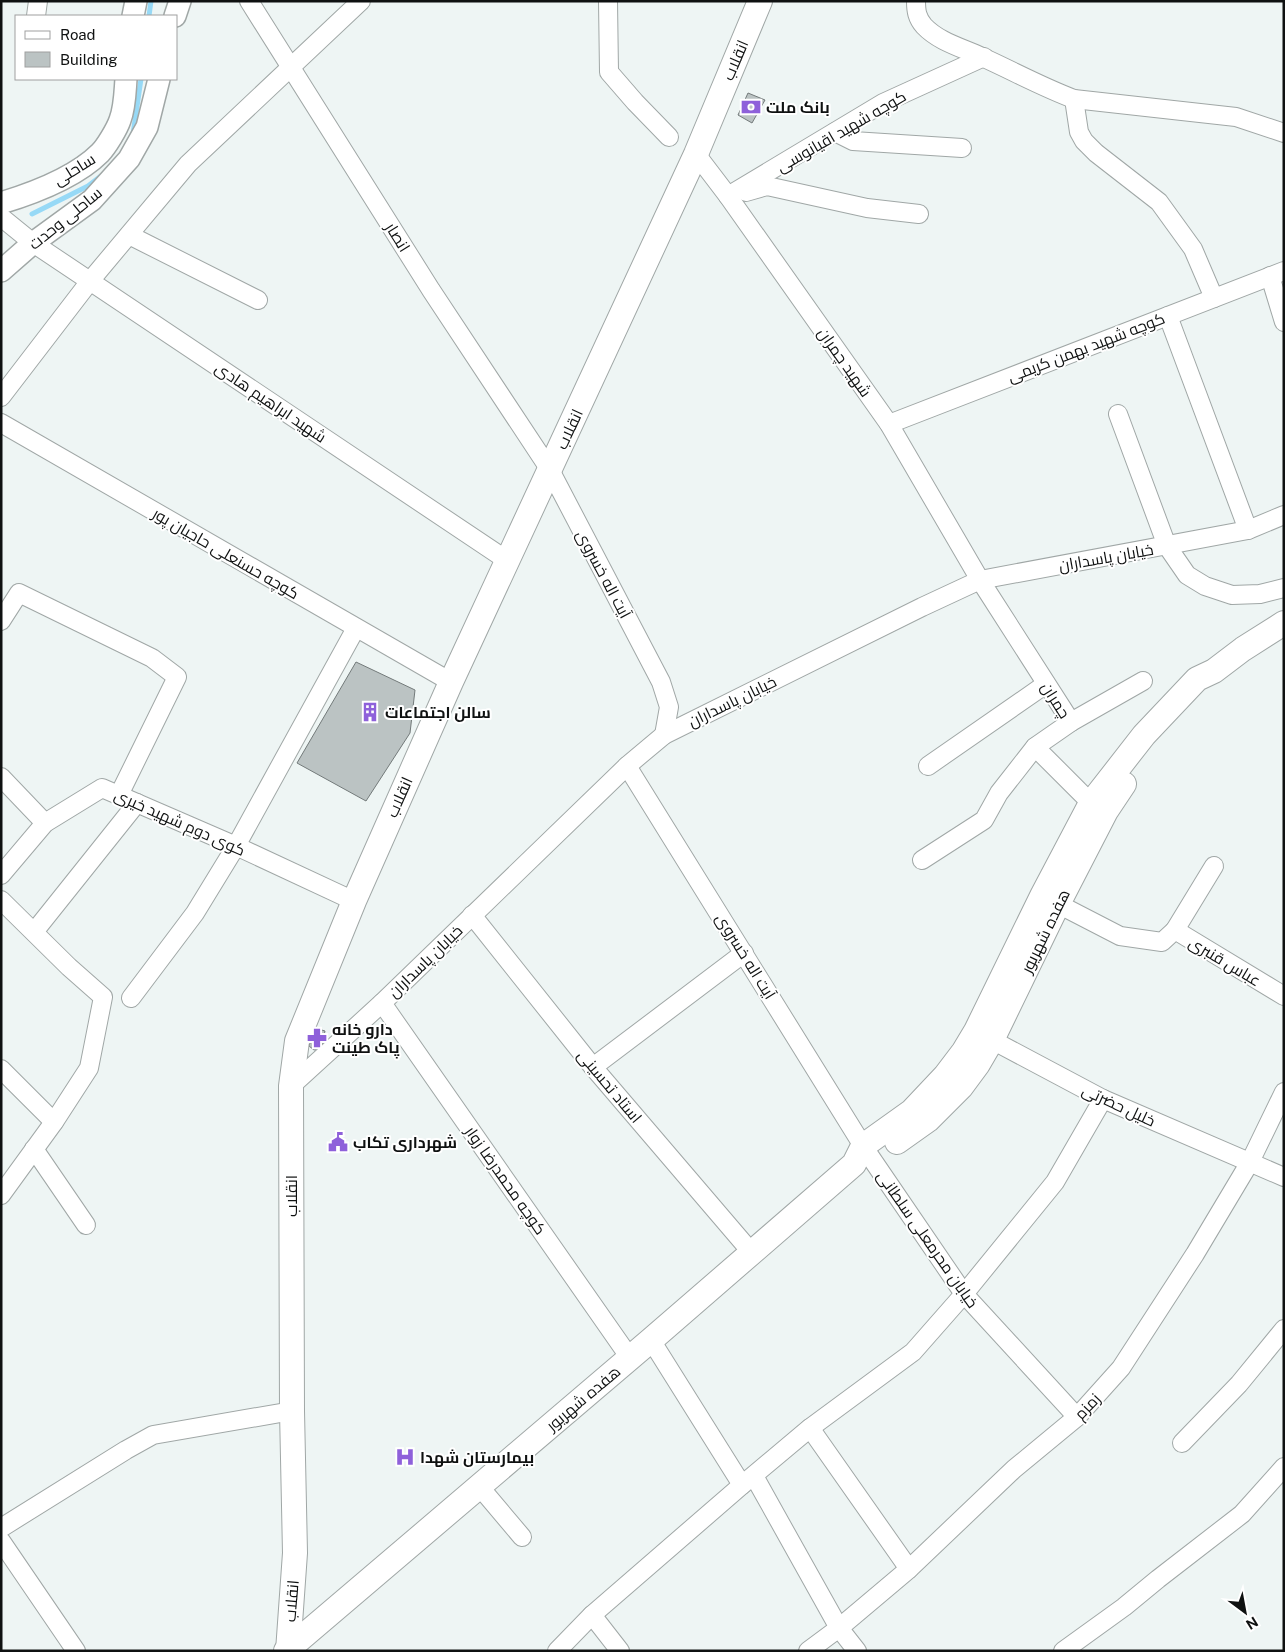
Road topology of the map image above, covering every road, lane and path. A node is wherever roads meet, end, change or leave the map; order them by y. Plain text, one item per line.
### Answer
1 (38, 1) edge
2 (136, 1) edge
3 (180, 1) edge
4 (249, 1) edge
5 (361, 1) edge
6 (608, 1) edge
7 (760, 1) edge
8 (916, 1) edge
9 (36, 15) edge
10 (133, 15) edge
11 (174, 15) edge
12 (984, 57) junction
13 (292, 68) junction
14 (126, 80) edge
15 (159, 80) edge
16 (1074, 99) junction
17 (835, 132) junction
18 (1284, 133) edge
19 (669, 137) dead end
20 (962, 148) dead end
21 (696, 154) junction
22 (728, 196) junction
23 (1, 203) edge
24 (919, 214) dead end
25 (1, 217) edge
26 (129, 235) junction
27 (33, 243) junction
28 (1, 271) edge
29 (1277, 273) edge
30 (90, 281) junction
31 (1214, 298) junction
32 (258, 300) dead end
33 (1168, 316) junction
34 (1284, 322) edge
35 (1, 397) edge
36 (1118, 414) dead end
37 (1, 423) edge
38 (889, 424) junction
39 (550, 470) junction
40 (1284, 515) edge
41 (1248, 530) junction
42 (1167, 546) junction
43 (508, 561) junction
44 (980, 580) junction
45 (1284, 588) edge
46 (1, 621) edge
47 (1284, 623) edge
48 (356, 628) junction
49 (1214, 671) junction
50 (1143, 681) dead end
51 (450, 682) junction
52 (1046, 684) junction
53 (1072, 722) junction
54 (664, 735) junction
55 (1035, 747) junction
56 (628, 766) junction
57 (928, 766) dead end
58 (1, 777) edge
59 (119, 795) junction
60 (137, 803) junction
61 (1091, 803) junction
62 (45, 823) junction
63 (236, 846) junction
64 (922, 860) dead end
65 (1214, 866) dead end
66 (1, 875) edge
67 (1, 900) edge
68 (354, 900) junction
69 (1058, 904) junction
70 (472, 915) junction
71 (1175, 930) junction
72 (34, 932) junction
73 (744, 953) junction
74 (1284, 996) edge
75 (131, 998) dead end
76 (382, 1002) junction
77 (992, 1040) junction
78 (593, 1067) junction
79 (1, 1069) edge
80 (291, 1086) junction
81 (1284, 1092) edge
82 (1103, 1099) junction
83 (54, 1122) junction
84 (34, 1149) junction
85 (863, 1156) junction
86 (1250, 1162) junction
87 (1284, 1177) edge
88 (1, 1195) edge
89 (86, 1225) dead end
90 (752, 1253) junction
91 (964, 1294) junction
92 (1284, 1329) edge
93 (651, 1340) junction
94 (630, 1358) junction
95 (292, 1412) junction
96 (1077, 1417) junction
97 (810, 1428) junction
98 (1182, 1443) dead end
99 (1284, 1467) edge
100 (748, 1481) junction
101 (479, 1486) junction
102 (1, 1528) edge
103 (522, 1536) dead end
104 (1, 1541) edge
105 (909, 1568) junction
106 (592, 1616) junction
107 (839, 1628) junction
108 (296, 1646) edge
109 (76, 1651) edge
110 (557, 1651) edge
111 (620, 1651) edge
112 (808, 1651) edge
113 (857, 1651) edge
114 (1063, 1651) edge

1 - 9 street
2 - 10 street
3 - 11 street
4 - 13 street, انصار
5 - 13 street
6 - 19 street
7 - 21 main road, انقلاب
8 - 12 street
12 - 16 street
12 - 17 street, کوچه شهید اقیانوسی
13 - 26 street
13 - 39 street, انصار
14 - 23 street, ساحلی
15 - 27 street, ساحلی وحدت
16 - 18 street
16 - 31 street
17 - 20 street
17 - 22 street, کوچه شهید اقیانوسی
21 - 22 street, شهید چمران
21 - 39 main road, انقلاب
22 - 24 street
22 - 38 street, شهید چمران
25 - 27 street, شهید ابراهیم هادی
26 - 30 street
26 - 32 street
27 - 28 street, ساحلی وحدت
27 - 30 street, شهید ابراهیم هادی
29 - 31 street, کوچه شهید بهمن کریمی
29 - 34 street
30 - 35 street
30 - 43 street, شهید ابراهیم هادی
31 - 33 street, کوچه شهید بهمن کریمی
33 - 38 street, کوچه شهید بهمن کریمی
33 - 41 street
36 - 42 street
37 - 48 street, کوچه حسنعلی حاجیان پور
38 - 44 street, شهید چمران
39 - 43 main road, انقلاب
39 - 54 street, آیت اله خسروی
40 - 41 street, خیابان پاسداران
41 - 42 street, خیابان پاسداران
42 - 44 street, خیابان پاسداران
42 - 45 street
43 - 51 main road, انقلاب
44 - 52 street, چمران
44 - 54 street, خیابان پاسداران
46 - 59 street
47 - 49 main road, هفده شهریور
48 - 51 street, کوچه حسنعلی حاجیان پور
48 - 63 street
49 - 61 main road, هفده شهریور
49 - 69 main road, هفده شهریور
50 - 53 street
51 - 68 main road, انقلاب
52 - 53 street, چمران
52 - 57 street
53 - 55 street, چمران
54 - 56 street, خیابان پاسداران
55 - 61 street
55 - 64 street, چمران
56 - 70 street, خیابان پاسداران
56 - 73 street, آیت اله خسروی
58 - 62 street
59 - 60 street, کوی دوم شهید خیری
59 - 62 street, کوی دوم شهید خیری
60 - 63 street, کوی دوم شهید خیری
60 - 72 street
61 - 85 main road, هفده شهریور
62 - 66 street, کوی دوم شهید خیری
63 - 68 street, کوی دوم شهید خیری
63 - 75 street
65 - 71 street
67 - 72 street
68 - 80 main road, انقلاب
69 - 71 street, عباس قنبری
69 - 77 main road, هفده شهریور
70 - 76 street, خیابان پاسداران
70 - 78 street, استاد تحسینی
71 - 74 street, عباس قنبری
72 - 83 street
73 - 78 street
73 - 85 street, آیت اله خسروی
76 - 80 street, خیابان پاسداران
76 - 94 street, کوچه محمدرضا زوار
77 - 82 street, خلیل حضرتی
77 - 85 main road, هفده شهریور
78 - 90 street, استاد تحسینی
79 - 83 street
80 - 95 main road, انقلاب
81 - 86 street, زمزم
82 - 86 street, خلیل حضرتی
82 - 91 street
83 - 84 street
84 - 88 street
84 - 89 street
85 - 90 main road, هفده شهریور
85 - 91 street, خیابان محرمعلی سلطانی
86 - 87 street, خلیل حضرتی
86 - 96 street, زمزم
90 - 93 main road, هفده شهریور
91 - 96 street, خیابان محرمعلی سلطانی
91 - 97 street
92 - 98 street
93 - 94 main road, هفده شهریور
93 - 100 street
94 - 101 main road, هفده شهریور
95 - 102 street
95 - 108 main road, انقلاب
96 - 105 street, زمزم
97 - 100 street
97 - 105 street
99 - 114 street
100 - 106 street
100 - 107 street
101 - 103 street
101 - 108 main road, هفده شهریور
104 - 109 street
105 - 107 street, زمزم
106 - 110 street
106 - 111 street
107 - 112 street, زمزم
107 - 113 street

